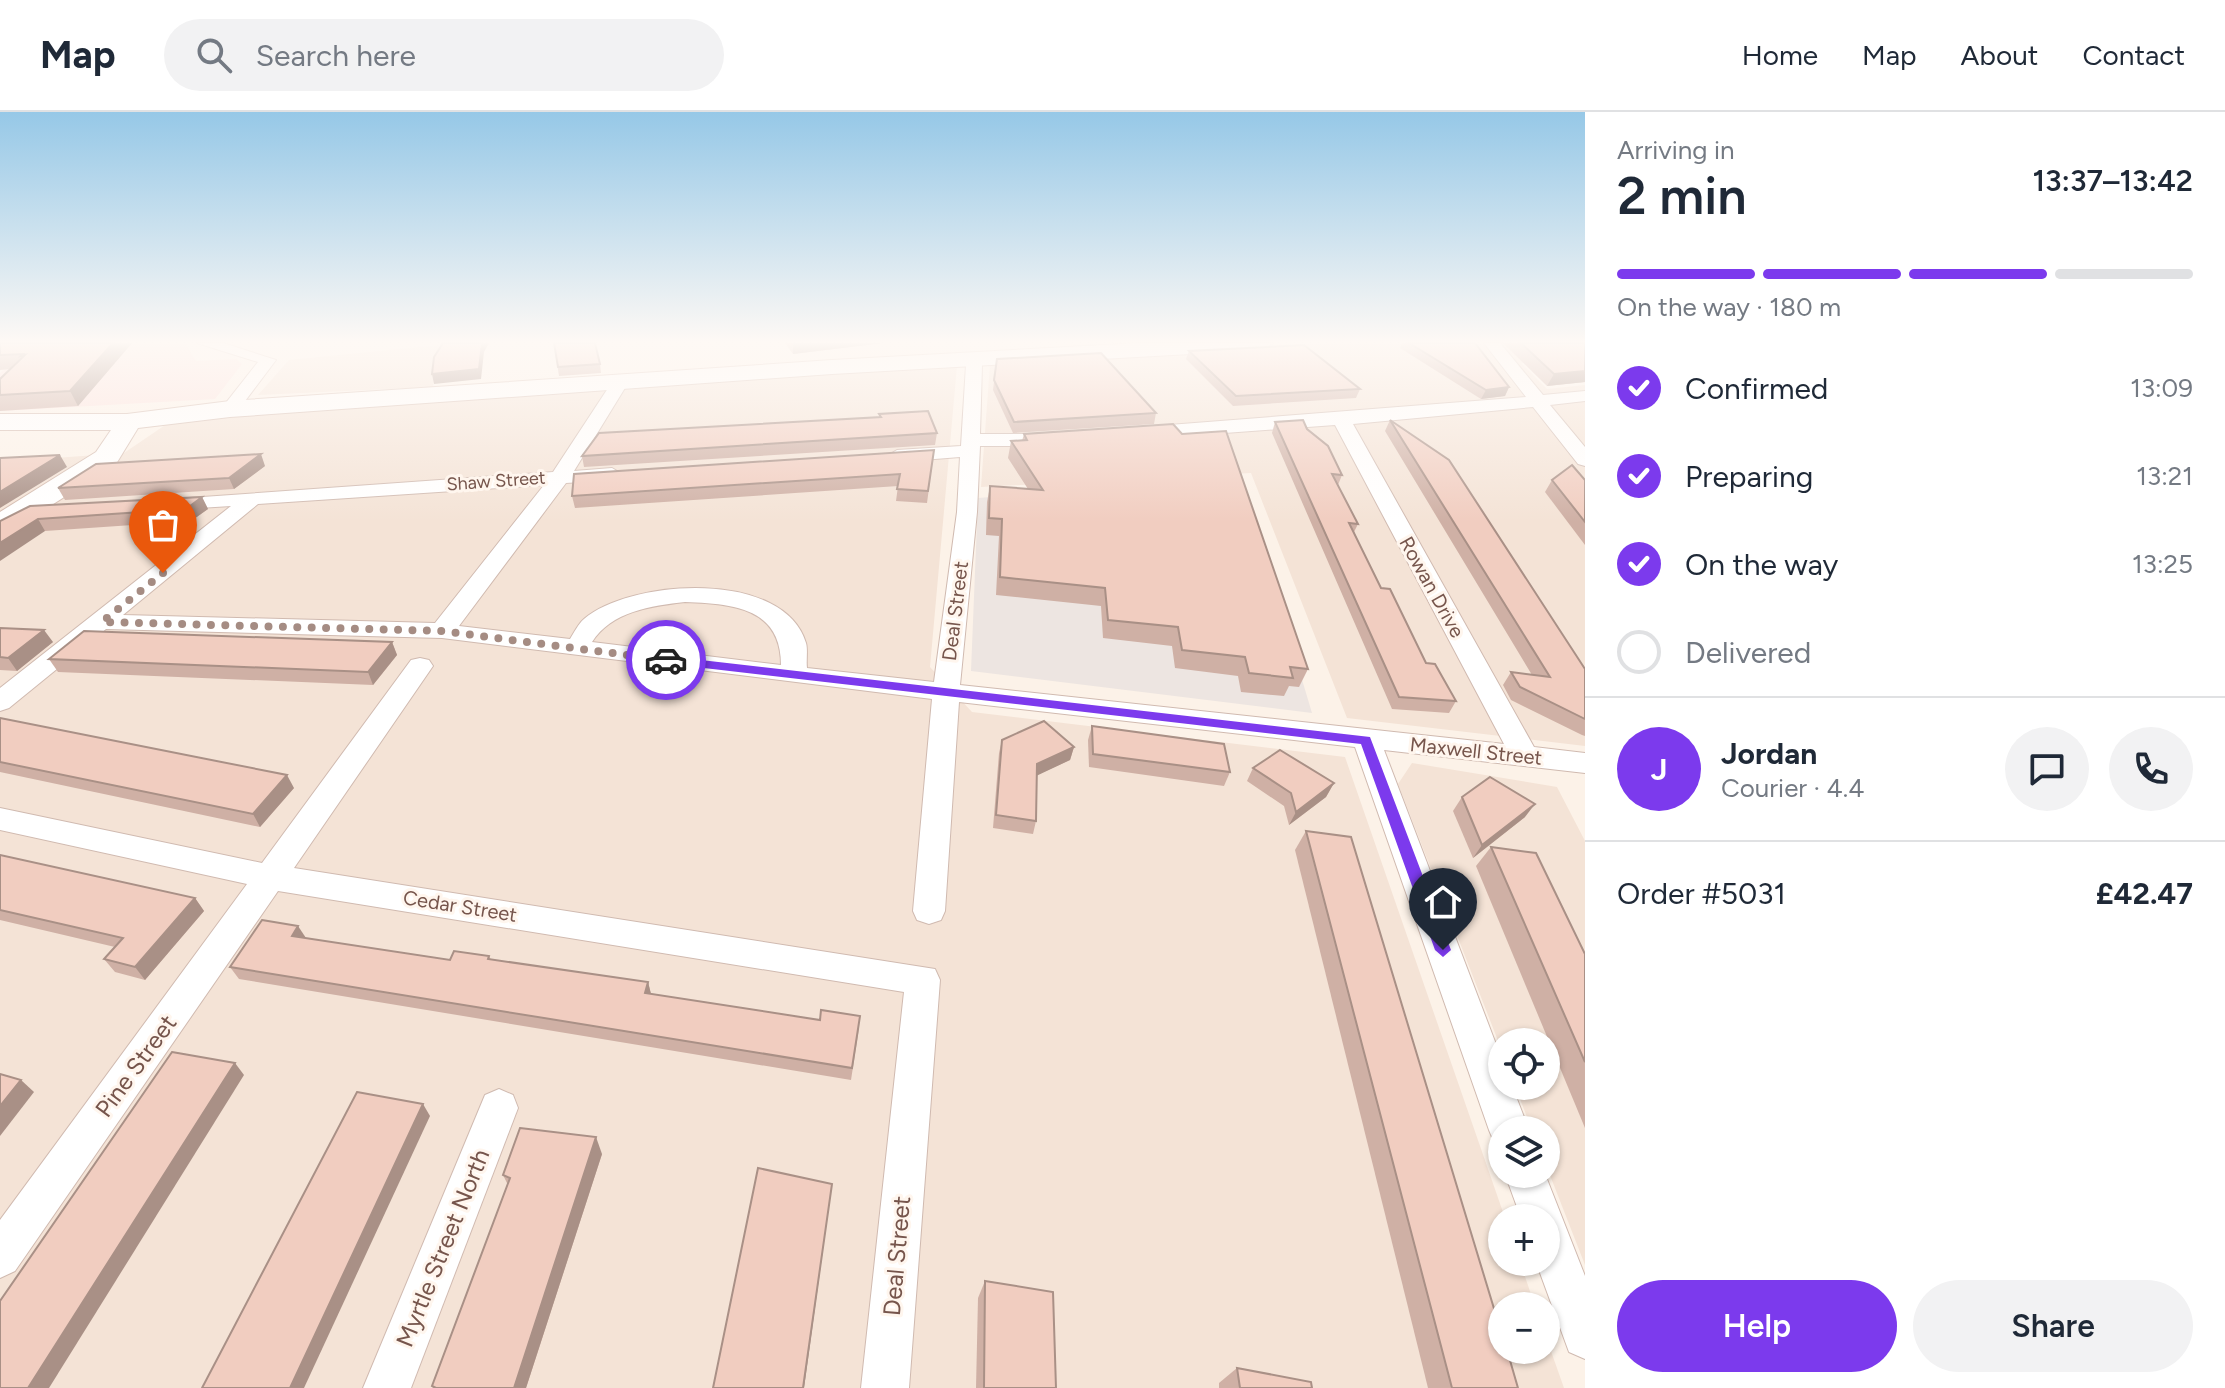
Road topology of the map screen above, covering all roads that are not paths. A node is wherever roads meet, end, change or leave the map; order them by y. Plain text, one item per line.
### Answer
1 (1538, 402) edge
2 (235, 403) edge
3 (327, 403) edge
4 (608, 403) edge
5 (972, 403) edge
6 (1532, 403) edge
7 (230, 409) junction
8 (1341, 419) junction
9 (1, 422) edge
10 (127, 422) junction
11 (1124, 434) edge
12 (1062, 439) edge
13 (970, 446) junction
14 (879, 457) edge
15 (1585, 460) edge
16 (636, 472) edge
17 (560, 477) junction
18 (252, 499) junction
19 (149, 505) edge
20 (64, 510) edge
21 (11, 518) edge
22 (102, 622) junction
23 (442, 631) junction
24 (575, 649) junction
25 (420, 666) dead end
26 (794, 675) junction
27 (946, 692) junction
28 (0, 702) edge
29 (1366, 740) junction
30 (1524, 755) junction
31 (1585, 763) edge
32 (0, 819) edge
33 (271, 877) junction
34 (929, 911) dead end
35 (923, 980) joint
36 (499, 1108) dead end
37 (1504, 1116) edge
38 (0, 1256) edge
39 (1560, 1268) edge
40 (1585, 1336) edge
41 (387, 1388) edge
42 (885, 1388) edge

1 - 15 street
2 - 7 street
3 - 7 main road
4 - 17 street
5 - 13 street, Deal Street
6 - 8 street
7 - 10 main road
8 - 11 street
8 - 30 street, Rowan Drive
9 - 10 main road
10 - 21 main road
12 - 13 street
13 - 14 street
13 - 27 street, Deal Street
16 - 17 street, Shaw Street
17 - 18 street, Shaw Street
17 - 23 street
18 - 19 street, Shaw Street
18 - 22 street
20 - 21 street
22 - 23 street, Maxwell Street
22 - 28 street
23 - 24 street, Maxwell Street
24 - 26 street, Maxwell Street
24 - 26 street
25 - 33 street, Pine Street
26 - 27 street, Maxwell Street
27 - 29 street, Maxwell Street
27 - 34 street, Deal Street
29 - 30 street, Maxwell Street
29 - 37 street
30 - 31 street, Maxwell Street
32 - 33 street, Cedar Street
33 - 35 street, Cedar Street
33 - 38 street, Pine Street
35 - 42 street, Deal Street
36 - 41 street, Myrtle Street North
39 - 40 street

